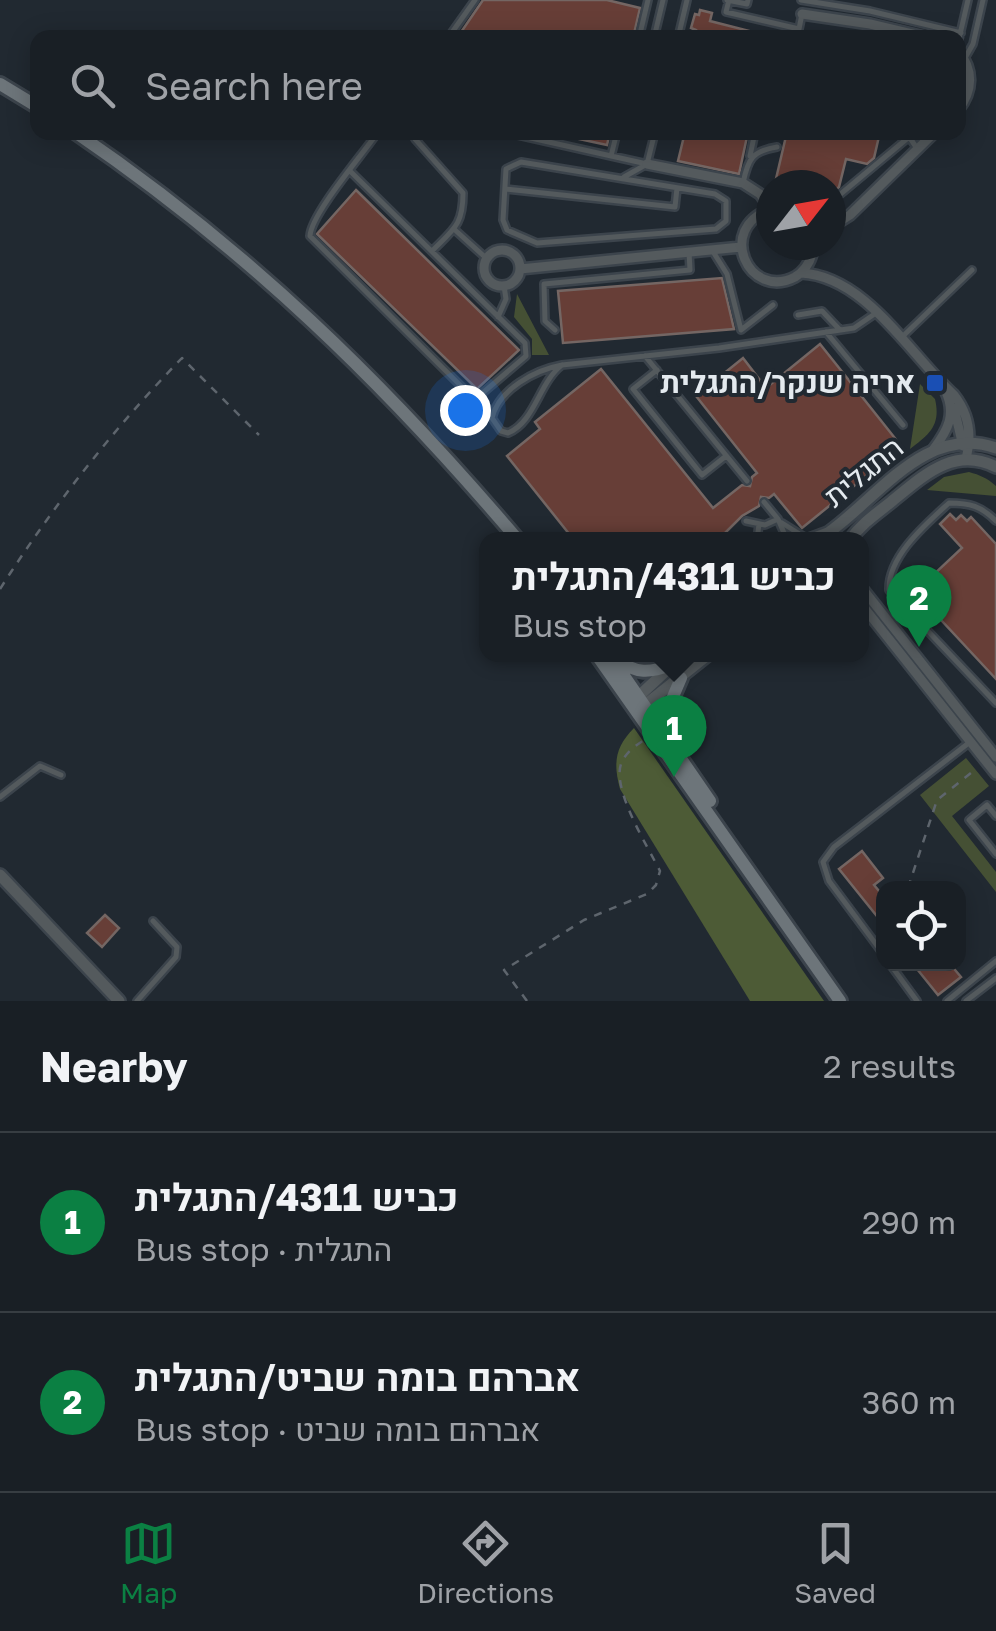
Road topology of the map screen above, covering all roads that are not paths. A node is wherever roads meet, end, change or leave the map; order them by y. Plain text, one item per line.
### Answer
1 (476, 0) edge
2 (648, 0) edge
3 (663, 0) edge
4 (687, 0) edge
5 (728, 0) edge
6 (748, 0) edge
7 (801, 0) edge
8 (968, 0) edge
9 (983, 0) edge
10 (824, 3) edge
11 (802, 14) joint
12 (454, 30) edge
13 (641, 30) edge
14 (656, 30) edge
15 (680, 30) edge
16 (896, 30) edge
17 (949, 30) edge
18 (962, 30) edge
19 (966, 48) edge
20 (966, 67) edge
21 (0, 84) edge
22 (968, 94) joint
23 (966, 97) edge
24 (30, 102) edge
25 (86, 140) edge
26 (372, 140) edge
27 (417, 140) edge
28 (540, 140) edge
29 (615, 140) edge
30 (653, 140) edge
31 (753, 140) edge
32 (902, 140) edge
33 (911, 140) edge
34 (927, 140) edge
35 (777, 146) dead end
36 (918, 150) junction
37 (611, 156) junction
38 (749, 159) junction
39 (648, 164) junction
40 (350, 171) junction
41 (621, 178) junction
42 (743, 183) junction
43 (678, 188) junction
44 (505, 189) junction
45 (846, 189) edge
46 (756, 191) edge
47 (756, 217) edge
48 (846, 217) edge
49 (750, 220) junction
50 (454, 229) junction
51 (741, 247) junction
52 (712, 250) junction
53 (432, 251) junction
54 (689, 252) junction
55 (486, 258) junction
56 (810, 260) edge
57 (812, 260) edge
58 (520, 269) junction
59 (972, 270) dead end
60 (800, 274) junction
61 (825, 278) junction
62 (504, 286) junction
63 (774, 305) dead end
64 (876, 313) junction
65 (798, 314) dead end
66 (498, 316) junction
67 (555, 330) dead end
68 (840, 330) junction
69 (826, 332) junction
70 (900, 339) junction
71 (646, 356) junction
72 (562, 364) junction
73 (657, 370) junction
74 (942, 384) junction
75 (952, 404) junction
76 (903, 425) dead end
77 (966, 442) junction
78 (996, 448) edge
79 (932, 450) junction
80 (726, 456) junction
81 (966, 459) junction
82 (996, 467) edge
83 (747, 481) dead end
84 (764, 502) dead end
85 (778, 519) junction
86 (996, 521) edge
87 (509, 532) edge
88 (755, 532) edge
89 (784, 532) edge
90 (794, 532) edge
91 (838, 532) edge
92 (857, 532) edge
93 (869, 597) edge
94 (869, 615) edge
95 (603, 662) edge
96 (615, 662) edge
97 (623, 662) edge
98 (675, 662) edge
99 (699, 662) edge
100 (671, 665) junction
101 (681, 678) junction
102 (639, 703) junction
103 (996, 703) edge
104 (996, 736) edge
105 (970, 742) junction
106 (986, 745) junction
107 (680, 754) junction
108 (991, 759) edge
109 (996, 774) edge
110 (60, 776) dead end
111 (0, 798) edge
112 (996, 816) edge
113 (996, 854) edge
114 (0, 875) edge
115 (773, 903) junction
116 (153, 922) dead end
117 (876, 944) edge
118 (996, 961) edge
119 (895, 971) edge
120 (996, 978) edge
121 (119, 1001) edge
122 (137, 1001) edge
123 (840, 1001) edge
124 (917, 1001) edge
125 (947, 1001) edge
126 (966, 1001) edge

1 - 12 lane
2 - 13 lane
3 - 14 lane
4 - 15 lane
5 - 6 lane
5 - 11 lane
7 - 10 lane
8 - 18 lane
9 - 19 lane
10 - 17 lane
11 - 16 street
20 - 22 street
21 - 24 main road
22 - 23 street
25 - 87 main road
26 - 40 lane
27 - 50 lane
28 - 37 lane
29 - 37 lane
30 - 39 lane
31 - 38 lane
32 - 45 lane
33 - 36 lane
34 - 36 street
35 - 38 lane
36 - 48 street
37 - 39 lane
38 - 42 lane
39 - 41 lane
39 - 42 street
40 - 53 lane
40 - 66 lane
41 - 43 lane
41 - 44 lane
42 - 46 street
42 - 49 street
43 - 44 lane
43 - 44 lane
47 - 49 street
49 - 51 street
50 - 53 lane
50 - 55 lane
51 - 52 street
51 - 60 street
52 - 54 street
52 - 63 lane
53 - 66 lane
54 - 58 street
54 - 67 lane
55 - 58 street
55 - 62 street
56 - 60 street
57 - 61 street
58 - 62 street
59 - 70 lane
60 - 61 street
61 - 64 street
62 - 66 lane
64 - 68 lane
64 - 70 street
65 - 68 lane
68 - 69 lane
69 - 71 lane
69 - 76 lane
70 - 74 street
71 - 72 lane
71 - 73 lane
72 - 72 lane
73 - 80 lane
73 - 80 lane
74 - 75 street
74 - 77 street
75 - 77 street
75 - 79 street
77 - 78 street
77 - 79 street
77 - 81 street
79 - 91 street, התגלית
80 - 83 lane
81 - 82 street, התגלית
81 - 92 street, התגלית
84 - 85 lane
85 - 88 lane
85 - 89 lane
85 - 90 lane
86 - 103 lane
93 - 106 street
94 - 105 street
95 - 102 main road
96 - 102 main road
97 - 100 main road
98 - 100 street
99 - 101 street
100 - 102 street
101 - 102 street
101 - 107 main road
102 - 107 main road
102 - 115 main road
104 - 106 lane
105 - 108 street
105 - 117 lane
106 - 108 street
107 - 115 main road
108 - 109 street
110 - 111 lane
112 - 113 lane
114 - 121 street
115 - 123 main road
116 - 122 lane
118 - 125 lane
119 - 124 lane
120 - 126 lane

